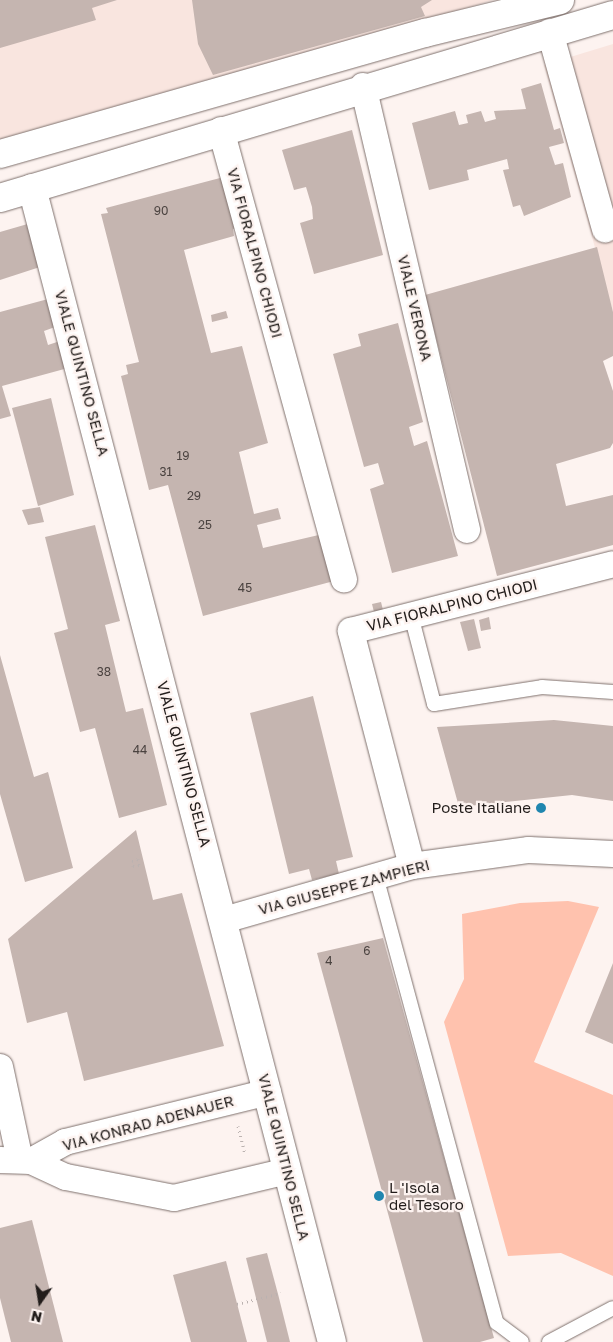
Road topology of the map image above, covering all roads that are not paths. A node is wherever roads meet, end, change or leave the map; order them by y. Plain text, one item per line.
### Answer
1 (483, 0) edge
2 (560, 0) edge
3 (518, 7) edge
4 (613, 15) edge
5 (550, 32) junction
6 (425, 33) junction
7 (434, 66) junction
8 (363, 86) junction
9 (221, 130) junction
10 (0, 154) edge
11 (32, 188) junction
12 (0, 198) edge
13 (606, 229) dead end
14 (467, 530) dead end
15 (613, 564) edge
16 (344, 579) dead end
17 (411, 615) junction
18 (613, 692) edge
19 (613, 854) edge
20 (412, 866) junction
21 (376, 876) junction
22 (224, 920) junction
23 (0, 1067) edge
24 (268, 1092) junction
25 (17, 1160) edge
26 (287, 1171) junction
27 (613, 1308) edge
28 (332, 1342) edge
29 (522, 1342) edge
30 (549, 1342) edge

1 - 6 main road
2 - 3 main road
3 - 6 main road
3 - 7 main road
4 - 5 main road
5 - 7 main road
5 - 13 street
6 - 10 main road
7 - 8 main road
8 - 9 main road
8 - 14 street, VIALE VERONA
9 - 11 main road
9 - 16 street, VIA FIORALPINO CHIODI
11 - 12 main road
11 - 22 main road, VIALE QUINTINO SELLA
15 - 17 street, VIA FIORALPINO CHIODI
17 - 18 lane
17 - 20 street, VIA FIORALPINO CHIODI
19 - 20 street, VIA GIUSEPPE ZAMPIERI
20 - 21 street, VIA GIUSEPPE ZAMPIERI
21 - 22 street, VIA GIUSEPPE ZAMPIERI
21 - 29 lane
22 - 24 main road, VIALE QUINTINO SELLA
23 - 25 street
24 - 25 street, VIA KONRAD ADENAUER
24 - 26 main road, VIALE QUINTINO SELLA
25 - 26 street, VIA KONRAD ADENAUER
26 - 28 main road, VIALE QUINTINO SELLA
27 - 30 lane

